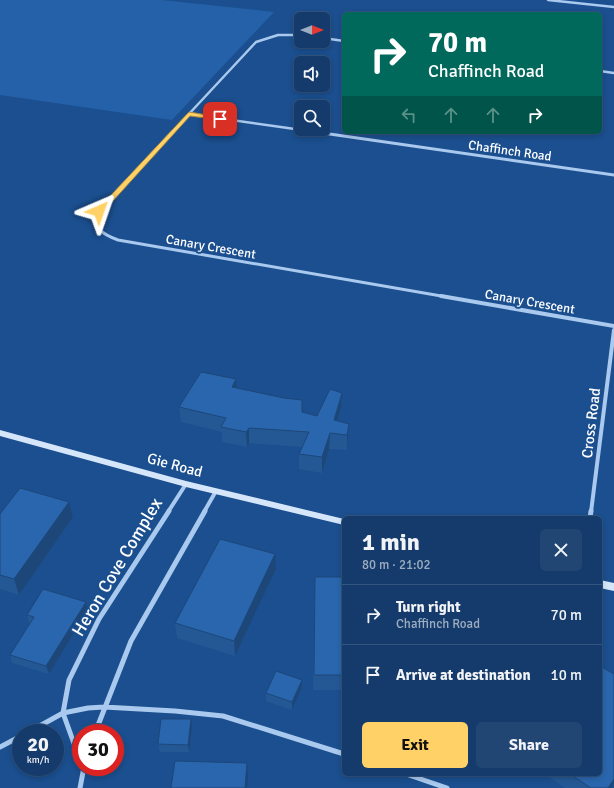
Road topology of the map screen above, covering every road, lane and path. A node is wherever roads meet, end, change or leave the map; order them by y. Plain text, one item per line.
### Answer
1 (548, 0) edge
2 (614, 7) edge
3 (294, 35) edge
4 (330, 39) edge
5 (342, 40) edge
6 (602, 71) edge
7 (614, 73) edge
8 (189, 114) junction
9 (614, 175) edge
10 (614, 326) edge
11 (614, 330) edge
12 (0, 433) edge
13 (186, 484) junction
14 (216, 491) junction
15 (590, 516) edge
16 (342, 522) edge
17 (602, 584) edge
18 (614, 587) edge
19 (104, 707) junction
20 (63, 714) junction
21 (44, 724) edge
22 (98, 724) edge
23 (72, 739) edge
24 (12, 741) edge
25 (0, 747) edge
26 (342, 753) edge
27 (81, 776) edge
28 (412, 776) edge
29 (80, 788) edge
30 (447, 788) edge

1 - 2 street
3 - 8 street, Canary Crescent
4 - 5 street
6 - 7 street
8 - 9 street, Chaffinch Road
8 - 10 street, Canary Crescent
11 - 15 street, Cross Road
12 - 13 street, Gie Road
13 - 14 street, Gie Road
13 - 20 street, Heron Cove Complex
14 - 16 street, Gie Road
14 - 19 street
17 - 18 street
19 - 20 street
19 - 22 street
19 - 26 street
20 - 21 street
20 - 23 street
24 - 25 street
27 - 29 street
28 - 30 street

